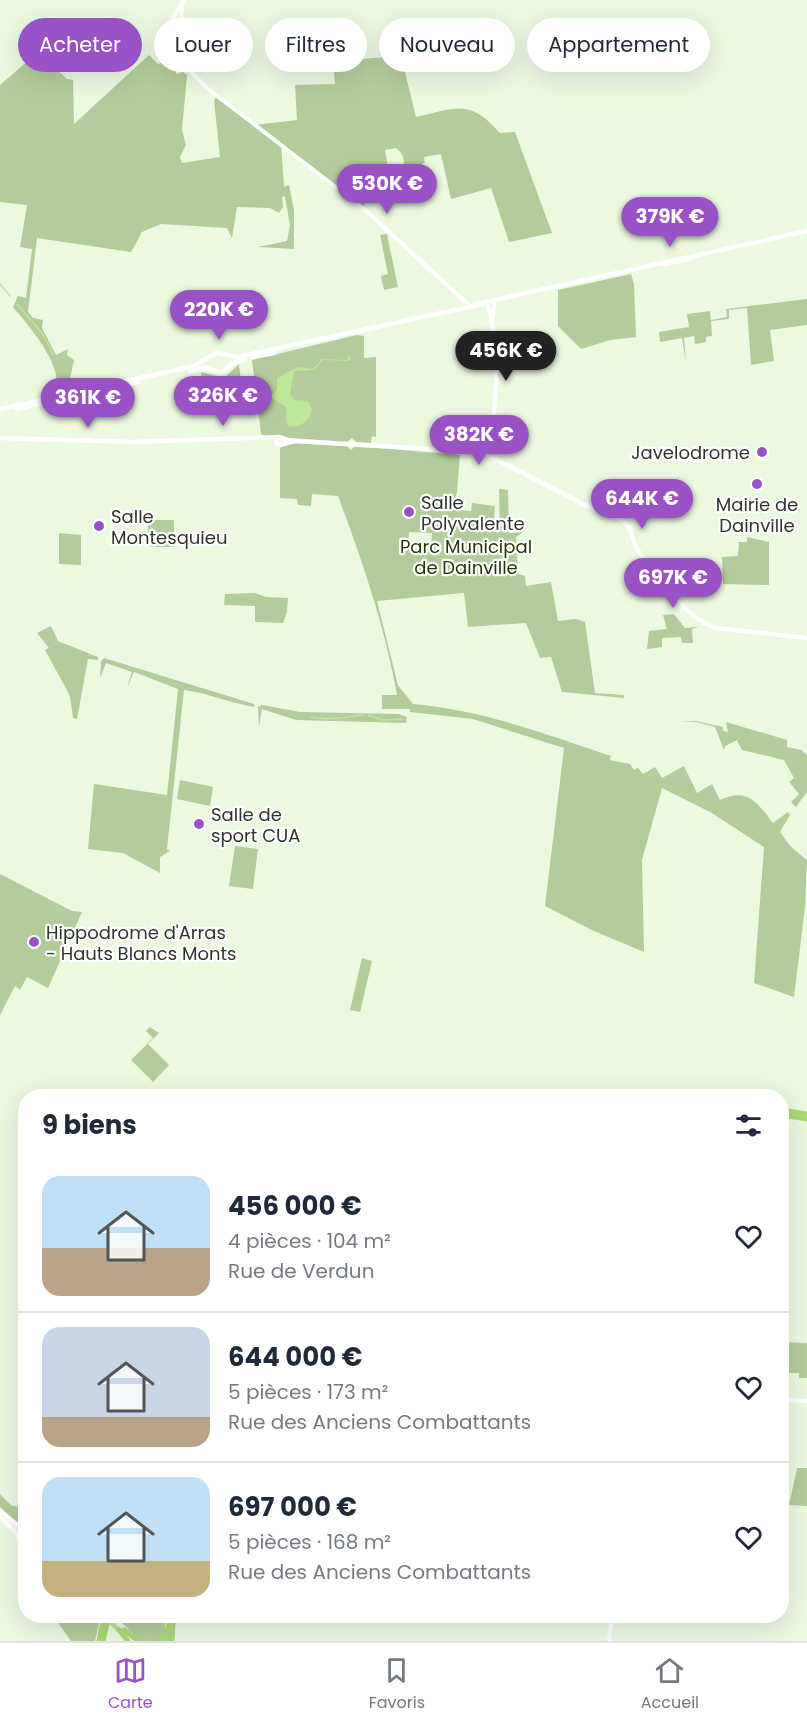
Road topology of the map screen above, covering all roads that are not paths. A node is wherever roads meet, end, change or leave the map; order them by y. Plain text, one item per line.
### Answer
1 (183, 2) edge
2 (173, 18) edge
3 (182, 18) edge
4 (193, 72) edge
5 (807, 231) edge
6 (458, 294) junction
7 (495, 302) junction
8 (487, 303) junction
9 (471, 307) junction
10 (464, 308) junction
11 (493, 324) junction
12 (347, 335) junction
13 (228, 357) junction
14 (210, 358) junction
15 (229, 365) junction
16 (211, 369) junction
17 (0, 411) edge
18 (0, 438) edge
19 (486, 451) junction
20 (807, 638) edge
21 (789, 1111) edge
22 (807, 1114) edge
23 (789, 1116) edge
24 (807, 1119) edge
25 (789, 1400) edge
26 (807, 1401) edge
27 (0, 1511) edge
28 (0, 1516) edge
29 (18, 1526) edge
30 (18, 1535) edge
31 (105, 1623) edge
32 (114, 1623) edge
33 (170, 1623) edge
34 (172, 1623) edge
35 (611, 1623) edge
36 (121, 1630) junction
37 (101, 1641) edge
38 (132, 1641) edge
39 (160, 1641) edge
40 (172, 1641) edge
41 (609, 1641) edge

1 - 2 street
1 - 3 street
4 - 6 street
5 - 7 main road
6 - 9 street
6 - 10 street
7 - 8 main road
7 - 11 street
8 - 9 main road
8 - 11 street
9 - 10 main road
10 - 12 main road
11 - 19 street
12 - 13 main road
12 - 15 main road
13 - 14 main road
13 - 15 main road
14 - 16 main road
14 - 17 main road
15 - 16 main road
16 - 17 main road
18 - 19 main road
19 - 20 main road
21 - 22 highway
23 - 24 highway
25 - 26 street
27 - 29 main road
28 - 30 main road
31 - 37 highway
32 - 36 main road
33 - 39 highway
34 - 40 highway
35 - 41 street
36 - 38 highway
36 - 38 highway

